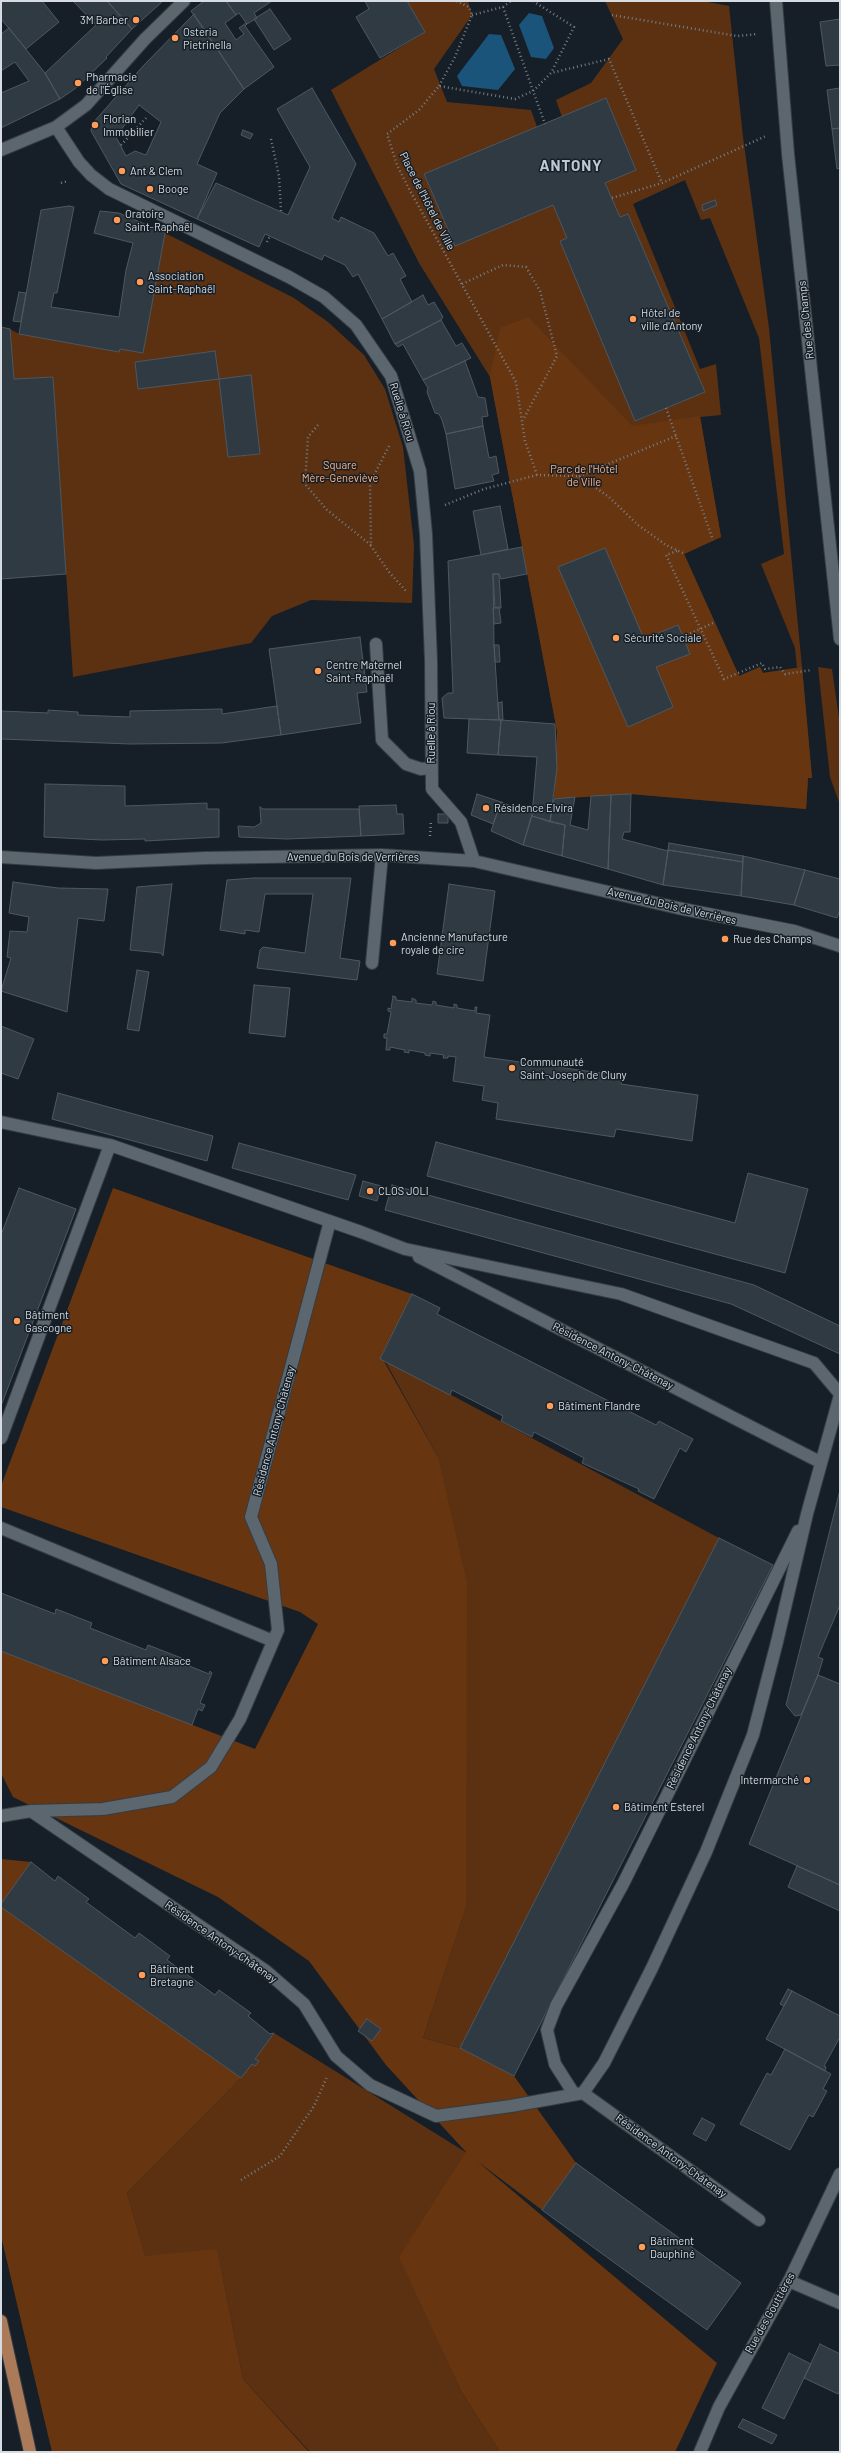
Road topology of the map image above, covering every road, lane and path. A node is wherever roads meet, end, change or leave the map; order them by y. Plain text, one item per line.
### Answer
1 (184, 1) edge
2 (456, 1) edge
3 (511, 1) edge
4 (533, 1) edge
5 (776, 1) edge
6 (503, 7) junction
7 (472, 15) junction
8 (612, 15) dead end
9 (778, 32) junction
10 (550, 73) junction
11 (438, 86) junction
12 (533, 91) junction
13 (146, 118) dead end
14 (545, 124) dead end
15 (56, 127) junction
16 (786, 127) junction
17 (271, 139) dead end
18 (121, 145) dead end
19 (1, 150) edge
20 (662, 183) junction
21 (612, 198) dead end
22 (281, 211) dead end
23 (462, 284) junction
24 (666, 408) dead end
25 (522, 420) junction
26 (318, 425) dead end
27 (676, 436) junction
28 (390, 443) dead end
29 (537, 475) junction
30 (579, 476) junction
31 (423, 511) junction
32 (713, 540) dead end
33 (371, 546) junction
34 (677, 551) junction
35 (683, 554) dead end
36 (429, 604) junction
37 (715, 622) dead end
38 (700, 629) junction
39 (683, 637) dead end
40 (840, 639) edge
41 (376, 644) dead end
42 (812, 670) dead end
43 (431, 768) junction
44 (382, 854) junction
45 (1, 857) edge
46 (474, 861) junction
47 (840, 946) edge
48 (372, 964) dead end
49 (1, 1122) edge
50 (110, 1146) junction
51 (330, 1221) junction
52 (405, 1249) junction
53 (840, 1395) edge
54 (1, 1438) edge
55 (820, 1462) junction
56 (807, 1514) junction
57 (1, 1528) edge
58 (273, 1641) junction
59 (31, 1811) junction
60 (1, 1816) edge
61 (336, 2056) junction
62 (578, 2093) junction
63 (840, 2174) edge
64 (241, 2180) dead end
65 (760, 2220) dead end
66 (789, 2281) junction
67 (840, 2303) edge
68 (1, 2321) edge
69 (30, 2452) edge
70 (700, 2452) edge

1 - 15 street
2 - 7 path
3 - 6 path
4 - 10 path
5 - 9 street, Rue des Champs
6 - 7 path
6 - 12 path
7 - 11 path
8 - 9 path
9 - 16 street, Rue des Champs
10 - 12 path
10 - 20 path
11 - 12 path
11 - 23 path, Place de l'Hôtel de Ville
12 - 14 path
13 - 18 path
15 - 19 street
15 - 31 street, Ruelle à Riou
16 - 20 path
16 - 40 street, Rue des Champs
17 - 22 path
20 - 21 path
23 - 25 path, Place de l'Hôtel de Ville
23 - 25 path
24 - 27 path
25 - 29 path, Place de l'Hôtel de Ville
26 - 33 path
27 - 30 path
27 - 32 path
28 - 33 path
29 - 30 path
29 - 31 path
30 - 34 path
31 - 36 street, Ruelle à Riou
33 - 36 path
34 - 35 path
34 - 38 path
36 - 43 street, Ruelle à Riou
37 - 38 path
38 - 39 path
38 - 42 path
41 - 43 street
43 - 46 street, Ruelle à Riou
44 - 45 street, Avenue du Bois de Verrières
44 - 46 street, Avenue du Bois de Verrières
44 - 48 street
46 - 47 street, Avenue du Bois de Verrières
49 - 50 street, Résidence Antony-Châtenay
50 - 51 street, Résidence Antony-Châtenay
50 - 54 street
51 - 52 street, Résidence Antony-Châtenay
51 - 58 street, Résidence Antony-Châtenay
52 - 53 street, Résidence Antony-Châtenay
52 - 55 street, Résidence Antony-Châtenay
53 - 55 street, Résidence Antony-Châtenay
55 - 56 street, Résidence Antony-Châtenay
56 - 62 street, Résidence Antony-Châtenay
56 - 62 street, Résidence Antony-Châtenay
57 - 58 street
58 - 59 street, Résidence Antony-Châtenay
59 - 60 street, Résidence Antony-Châtenay
59 - 61 street, Résidence Antony-Châtenay
61 - 62 street, Résidence Antony-Châtenay
61 - 64 path
62 - 65 street, Résidence Antony-Châtenay
63 - 66 street, Rue des Gouttières
66 - 67 street
66 - 70 street, Rue des Gouttières
68 - 69 main road

